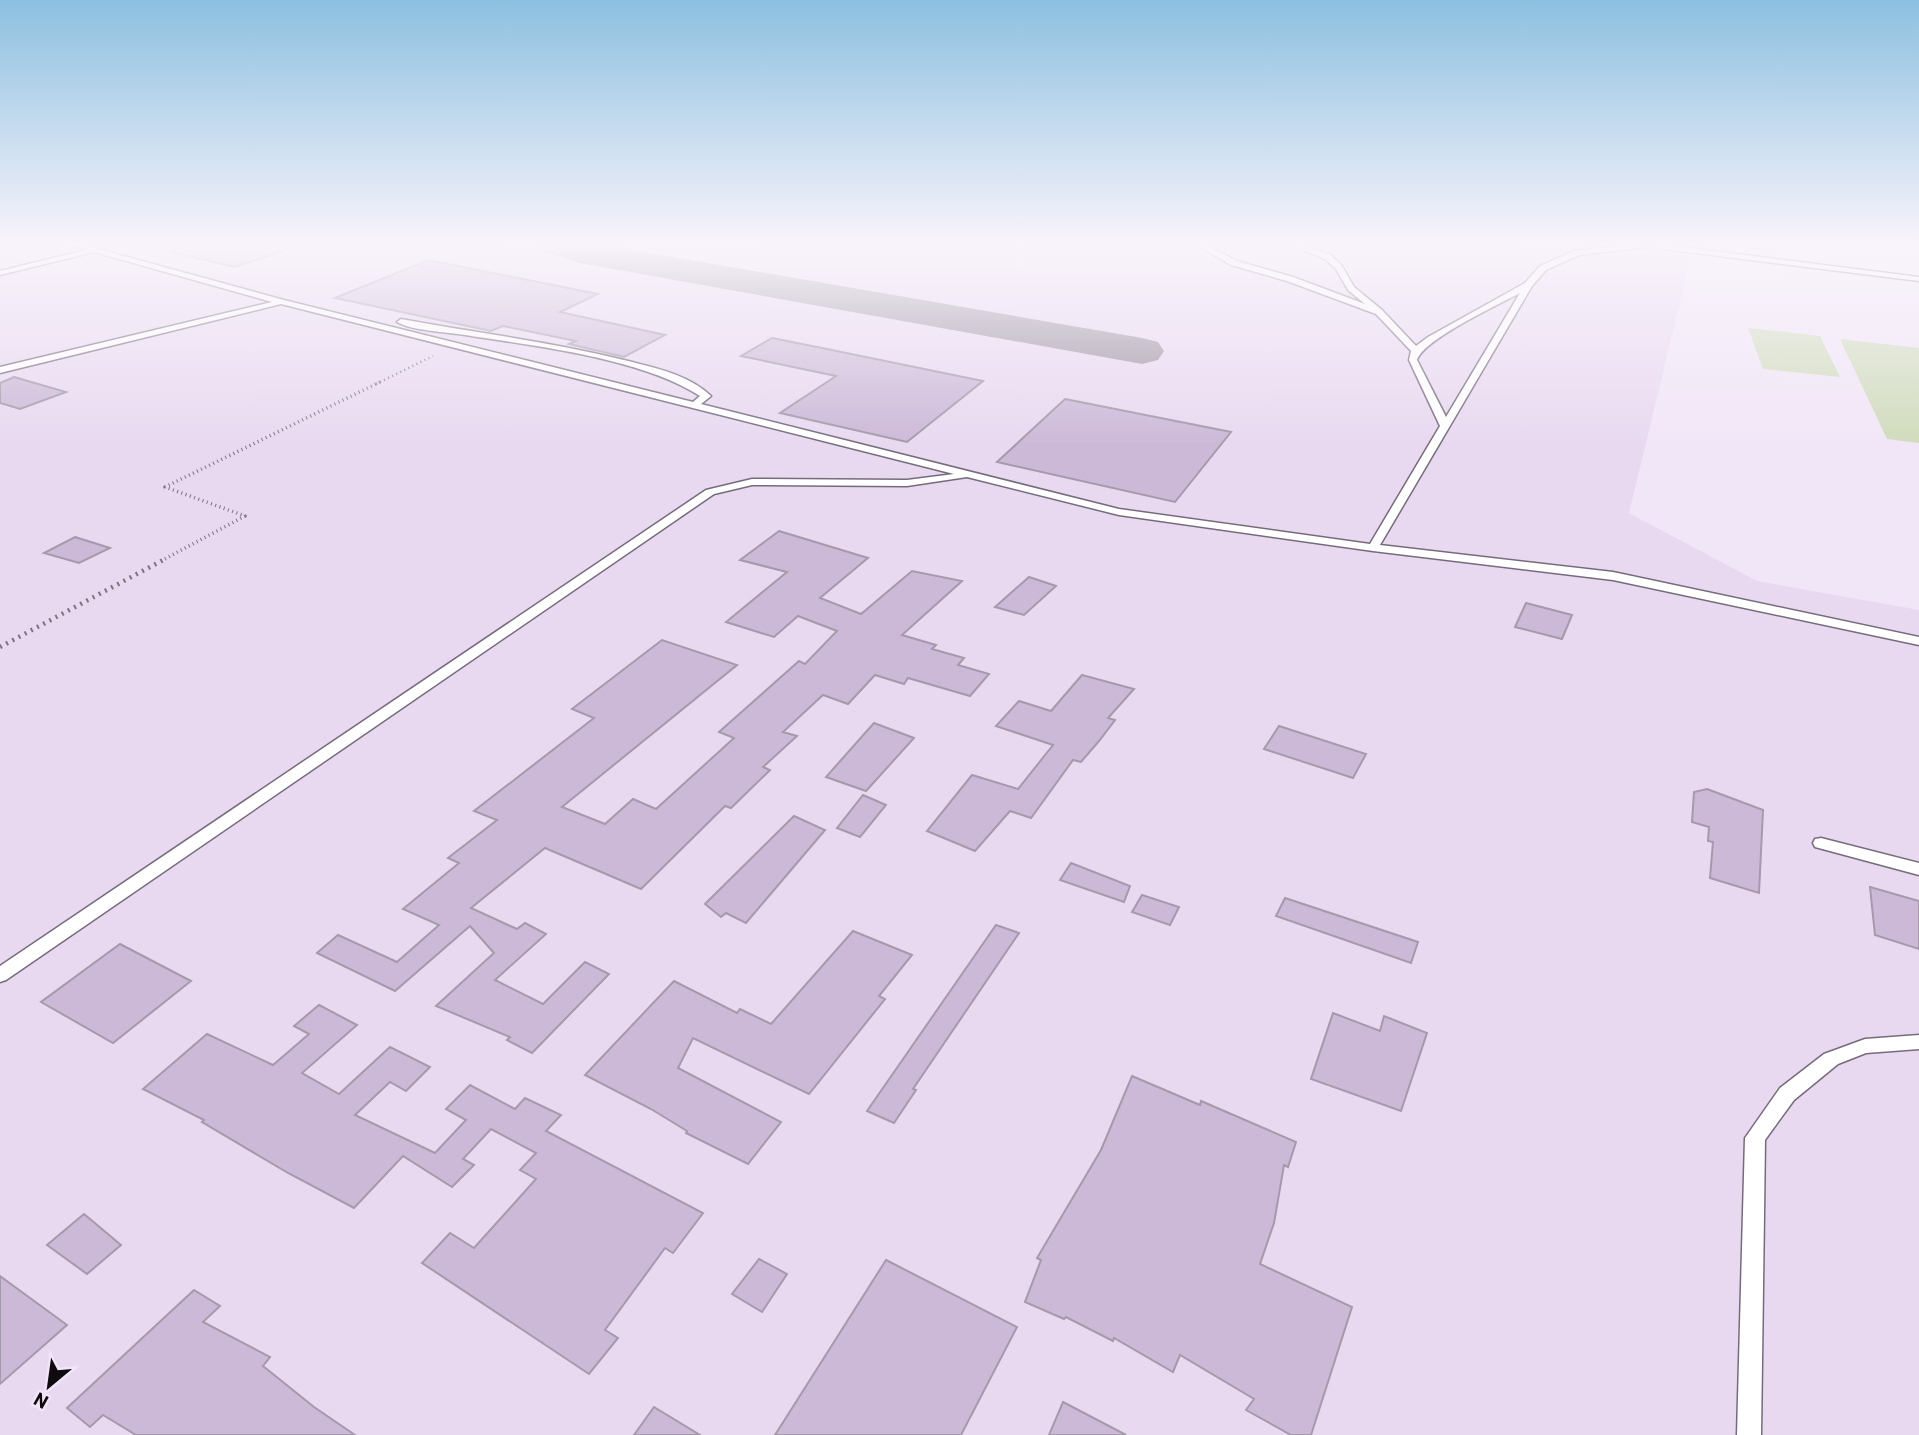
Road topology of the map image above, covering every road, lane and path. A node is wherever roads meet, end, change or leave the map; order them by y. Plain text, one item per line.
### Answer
1 (244, 311) edge
2 (318, 311) edge
3 (333, 311) edge
4 (1377, 311) edge
5 (1481, 311) edge
6 (1513, 311) edge
7 (1380, 312) joint
8 (456, 344) junction
9 (561, 350) junction
10 (1416, 351) junction
11 (622, 363) junction
12 (543, 366) junction
13 (613, 369) dead end
14 (0, 370) edge
15 (695, 405) junction
16 (1445, 426) junction
17 (972, 475) junction
18 (1373, 548) junction
19 (1919, 641) edge
20 (0, 647) edge
21 (1821, 843) dead end
22 (1919, 869) edge
23 (0, 975) edge
24 (1919, 1042) edge
25 (1749, 1435) edge

1 - 14 lane
2 - 8 lane
3 - 9 lane
4 - 7 lane
5 - 10 lane
6 - 16 lane
7 - 10 lane
8 - 12 lane
8 - 20 path
9 - 11 lane
9 - 12 lane
10 - 16 lane
11 - 13 lane
11 - 15 lane
12 - 15 lane
15 - 17 lane
16 - 18 lane
17 - 18 lane
17 - 23 lane
18 - 19 lane
21 - 22 lane
24 - 25 lane

